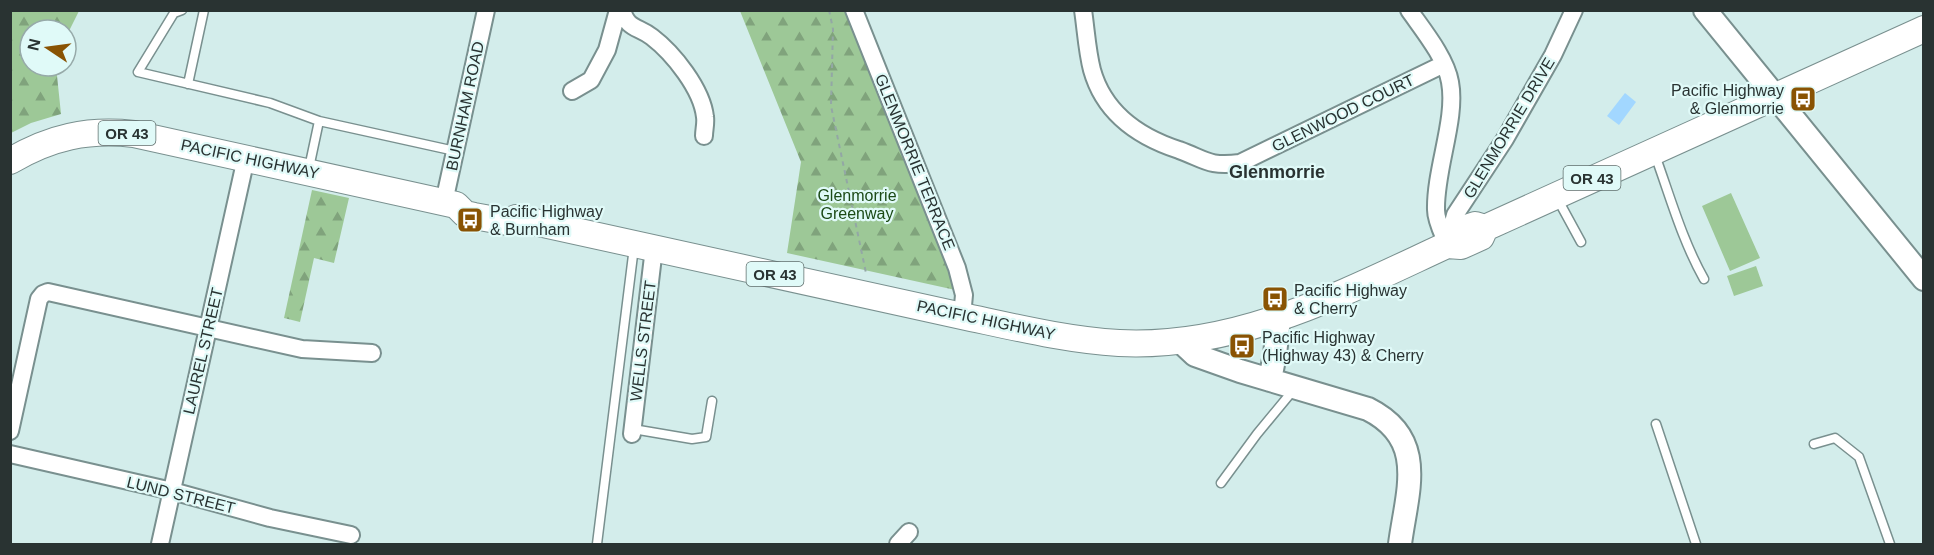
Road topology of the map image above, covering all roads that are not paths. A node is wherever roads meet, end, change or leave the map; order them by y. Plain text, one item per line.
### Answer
1 (182, 10) edge
2 (204, 10) edge
3 (486, 10) edge
4 (620, 10) edge
5 (854, 10) edge
6 (1083, 10) edge
7 (1409, 10) edge
8 (1574, 10) edge
9 (1705, 10) edge
10 (1923, 29) edge
11 (1444, 64) junction
12 (188, 84) junction
13 (572, 91) dead end
14 (1773, 97) junction
15 (319, 121) junction
16 (704, 136) dead end
17 (455, 151) junction
18 (1653, 152) junction
19 (246, 158) junction
20 (10, 161) edge
21 (308, 172) junction
22 (1555, 195) junction
23 (450, 203) junction
24 (1581, 242) dead end
25 (1447, 245) junction
26 (644, 246) junction
27 (1704, 279) dead end
28 (1923, 279) edge
29 (962, 316) junction
30 (1279, 319) junction
31 (209, 327) junction
32 (1180, 341) junction
33 (372, 353) dead end
34 (1270, 380) junction
35 (1295, 388) junction
36 (712, 401) dead end
37 (1656, 424) dead end
38 (10, 431) edge
39 (632, 431) joint
40 (1814, 444) dead end
41 (10, 454) edge
42 (1221, 483) dead end
43 (172, 491) junction
44 (351, 535) dead end
45 (160, 544) edge
46 (597, 544) edge
47 (1400, 544) edge
48 (1696, 544) edge
49 (1890, 544) edge

1 - 12 lane
2 - 12 lane
3 - 17 street, BURNHAM ROAD
4 - 13 street
4 - 16 street
5 - 29 street, GLENMORRIE TERRACE
6 - 11 street, GLENWOOD COURT
7 - 11 street
8 - 25 street, GLENMORRIE DRIVE
9 - 14 street
10 - 14 main road, PACIFIC HIGHWAY / OR 43
11 - 25 street
12 - 15 lane
14 - 18 main road, PACIFIC HIGHWAY / OR 43
14 - 28 street
15 - 17 lane
15 - 21 lane
17 - 23 street, BURNHAM ROAD
18 - 22 main road, PACIFIC HIGHWAY / OR 43
18 - 27 lane
19 - 20 main road, PACIFIC HIGHWAY / OR 43
19 - 21 main road, PACIFIC HIGHWAY / OR 43
19 - 31 street, LAUREL STREET
21 - 23 main road, PACIFIC HIGHWAY / OR 43
22 - 24 lane
22 - 25 main road, PACIFIC HIGHWAY / OR 43
23 - 26 main road, PACIFIC HIGHWAY / OR 43
25 - 30 main road, PACIFIC HIGHWAY / OR 43
26 - 29 main road, PACIFIC HIGHWAY / OR 43
26 - 39 street, WELLS STREET
26 - 46 lane
29 - 32 main road, PACIFIC HIGHWAY / OR 43
30 - 32 main road, PACIFIC HIGHWAY / OR 43
30 - 34 street
31 - 33 street
31 - 38 street
31 - 43 street, LAUREL STREET
32 - 34 street
34 - 35 street
35 - 42 lane
35 - 47 street
36 - 39 lane
37 - 48 lane
40 - 49 lane
41 - 43 street, LUND STREET
43 - 44 street, LUND STREET
43 - 45 street, LAUREL STREET

